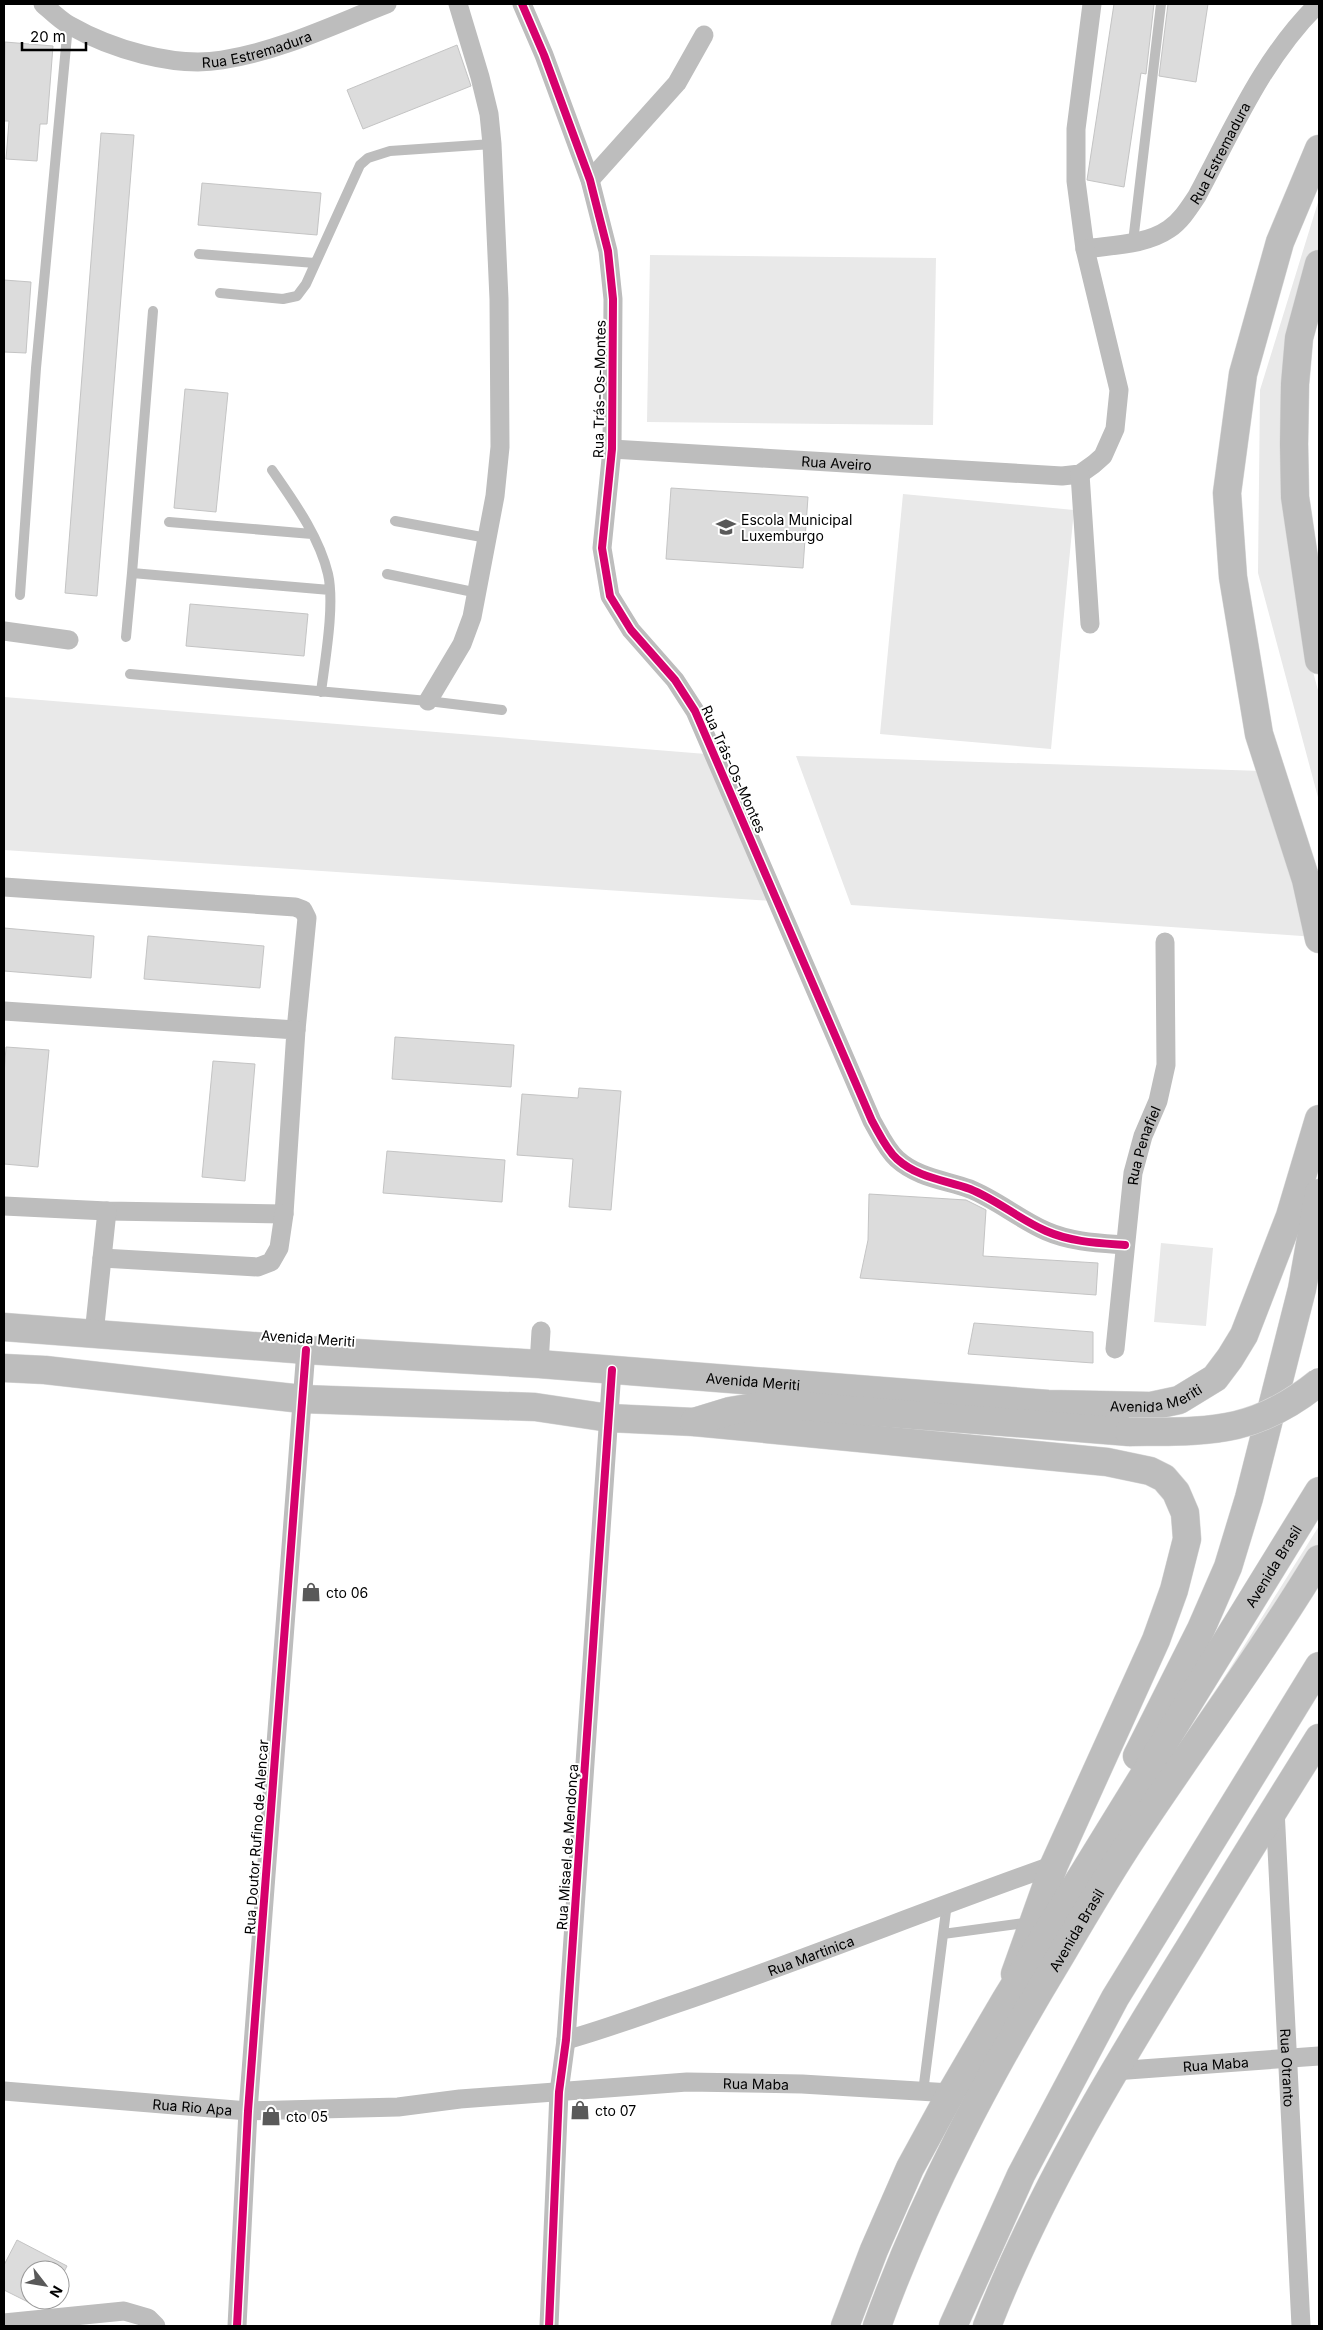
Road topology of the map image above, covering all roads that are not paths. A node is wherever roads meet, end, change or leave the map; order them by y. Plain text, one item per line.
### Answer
1 (43, 4) edge
2 (387, 4) edge
3 (458, 4) edge
4 (522, 4) edge
5 (1092, 4) edge
6 (1161, 4) edge
7 (1318, 4) edge
8 (68, 25) junction
9 (704, 35) dead end
10 (492, 144) junction
11 (1319, 149) edge
12 (590, 180) junction
13 (1133, 242) junction
14 (1085, 249) junction
15 (199, 254) dead end
16 (315, 263) junction
17 (1319, 264) edge
18 (220, 294) dead end
19 (153, 311) dead end
20 (612, 449) junction
21 (272, 470) dead end
22 (1071, 475) junction
23 (395, 521) dead end
24 (169, 522) dead end
25 (312, 534) junction
26 (487, 538) junction
27 (132, 573) junction
28 (387, 574) dead end
29 (330, 590) junction
30 (478, 593) junction
31 (20, 595) dead end
32 (1090, 624) dead end
33 (4, 631) edge
34 (126, 638) dead end
35 (69, 640) dead end
36 (1319, 660) edge
37 (130, 674) dead end
38 (321, 692) junction
39 (428, 701) junction
40 (502, 710) dead end
41 (4, 887) edge
42 (1319, 939) edge
43 (1166, 942) dead end
44 (4, 1012) edge
45 (296, 1030) junction
46 (1319, 1119) edge
47 (1319, 1193) edge
48 (4, 1206) edge
49 (107, 1211) junction
50 (284, 1214) junction
51 (1125, 1245) junction
52 (102, 1258) junction
53 (4, 1327) edge
54 (541, 1331) dead end
55 (94, 1334) junction
56 (1115, 1349) dead end
57 (306, 1350) junction
58 (539, 1364) junction
59 (4, 1368) edge
60 (612, 1370) junction
61 (1319, 1382) edge
62 (302, 1399) junction
63 (609, 1418) junction
64 (694, 1422) junction
65 (1319, 1491) edge
66 (1319, 1559) edge
67 (1319, 1666) edge
68 (1319, 1698) edge
69 (1319, 1738) edge
70 (1275, 1808) junction
71 (1208, 1848) junction
72 (1054, 1865) junction
73 (947, 1903) junction
74 (1061, 1910) junction
75 (1033, 1922) junction
76 (944, 1934) junction
77 (1006, 1999) junction
78 (566, 2040) junction
79 (1319, 2056) edge
80 (1286, 2057) junction
81 (1114, 2071) junction
82 (4, 2091) edge
83 (559, 2092) junction
84 (923, 2092) junction
85 (951, 2093) junction
86 (248, 2111) junction
87 (4, 2324) edge
88 (156, 2326) edge
89 (237, 2326) edge
90 (548, 2326) edge
91 (844, 2326) edge
92 (877, 2326) edge
93 (953, 2326) edge
94 (987, 2326) edge
95 (1301, 2326) edge

1 - 8 street, Rua Estremadura
2 - 8 street, Rua Estremadura
3 - 10 street
4 - 12 street, Rua Trás-Os-Montes
5 - 14 street
6 - 13 lane
7 - 13 street, Rua Estremadura
8 - 31 lane
9 - 12 street
10 - 16 lane
10 - 26 street
11 - 42 main road
12 - 20 street, Rua Trás-Os-Montes
13 - 14 street, Rua Estremadura
14 - 22 street
15 - 16 lane
16 - 18 lane
17 - 36 main road
19 - 27 lane
20 - 22 street, Rua Aveiro
20 - 51 street, Rua Trás-Os-Montes
21 - 25 lane
22 - 32 street
23 - 26 lane
24 - 25 lane
25 - 29 lane
26 - 30 street
27 - 29 lane
27 - 34 lane
28 - 30 lane
29 - 38 lane
30 - 39 street
33 - 35 street
37 - 38 lane
38 - 39 lane
39 - 40 lane
41 - 45 street
43 - 51 street, Rua Penafiel
44 - 45 street
45 - 50 street
46 - 60 main road, Avenida Meriti
47 - 74 main road
48 - 49 street
49 - 50 street
49 - 52 street
50 - 52 street
51 - 56 street, Rua Penafiel
52 - 55 street
53 - 55 main road, Avenida Meriti
54 - 58 street
55 - 57 main road, Avenida Meriti
57 - 58 main road, Avenida Meriti
57 - 62 street, Rua Doutor Rufino de Alencar
58 - 60 main road, Avenida Meriti
59 - 62 main road
60 - 63 street, Rua Misael de Mendonça
61 - 64 main road, bridge
62 - 63 main road
62 - 86 street, Rua Doutor Rufino de Alencar
63 - 64 main road
63 - 78 street, Rua Misael de Mendonça
64 - 72 main road, Avenida Brasil
65 - 74 main road, Avenida Brasil
66 - 92 main road, Avenida Brasil
67 - 71 main road
68 - 71 main road
69 - 70 main road
70 - 80 street, Rua Otranto
70 - 81 main road
71 - 93 main road
72 - 73 street, Rua Martinica
72 - 75 main road, Avenida Brasil
73 - 76 lane
73 - 78 street, Rua Martinica
74 - 77 main road, Avenida Brasil
75 - 76 lane
75 - 77 main road, Avenida Brasil
76 - 84 lane
77 - 85 main road, Avenida Brasil
78 - 83 street, Rua Misael de Mendonça
79 - 80 street, Rua Maba
80 - 81 street, Rua Maba
80 - 95 street, Rua Otranto
81 - 94 main road
82 - 86 street, Rua Rio Apa
83 - 84 street, Rua Maba
83 - 86 street, Rua Rio Apa
83 - 90 street, Rua Misael de Mendonça
84 - 85 street, Rua Maba
85 - 91 main road, Avenida Brasil
86 - 89 street, Rua Doutor Rufino de Alencar
87 - 88 street

